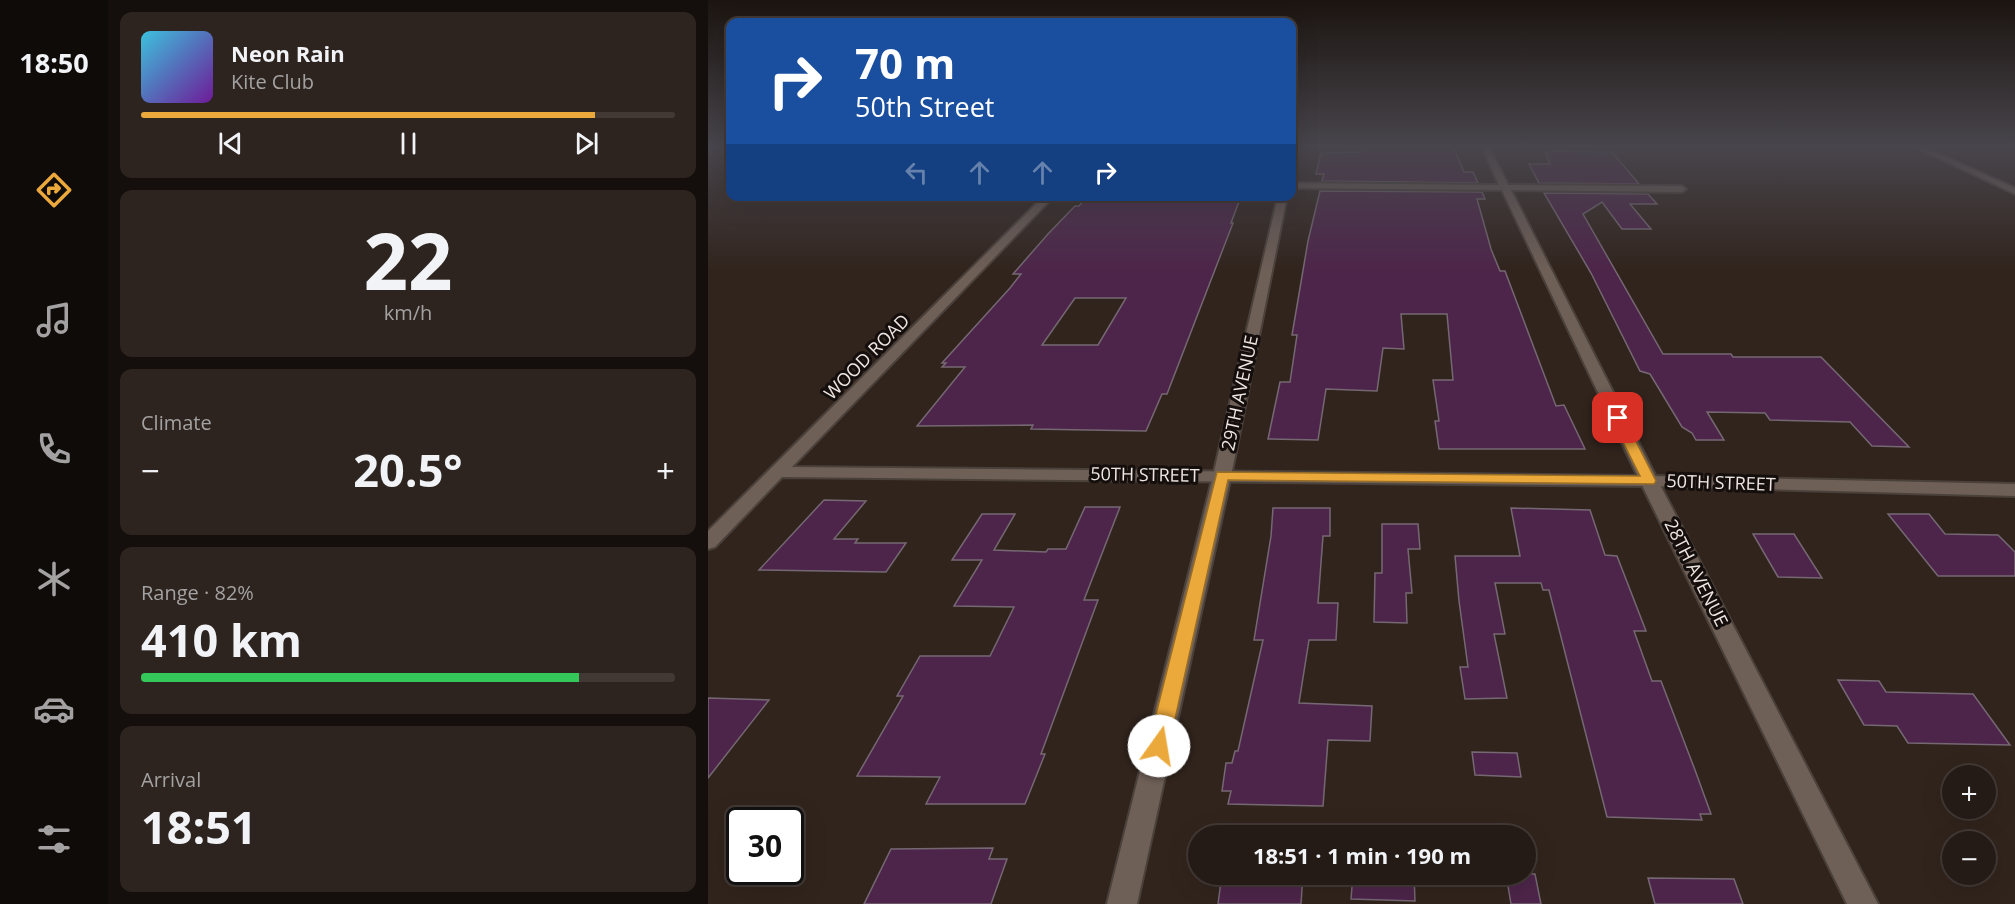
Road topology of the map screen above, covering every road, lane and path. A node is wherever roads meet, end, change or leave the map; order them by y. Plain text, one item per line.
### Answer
1 (1418, 187) edge
2 (1504, 188) junction
3 (1682, 189) dead end
4 (1045, 201) edge
5 (1282, 201) edge
6 (779, 472) junction
7 (1222, 476) junction
8 (1649, 481) junction
9 (2015, 490) edge
10 (708, 542) edge
11 (1122, 904) edge
12 (1863, 904) edge

1 - 2 street
2 - 3 street
2 - 8 street, 28TH AVENUE
4 - 6 street, WOOD ROAD
5 - 7 street, 29TH AVENUE
6 - 7 street, 50TH STREET
6 - 10 street, WOOD ROAD
7 - 8 street, 50TH STREET
7 - 11 street, 29TH AVENUE
8 - 9 street, 50TH STREET
8 - 12 street, 28TH AVENUE

